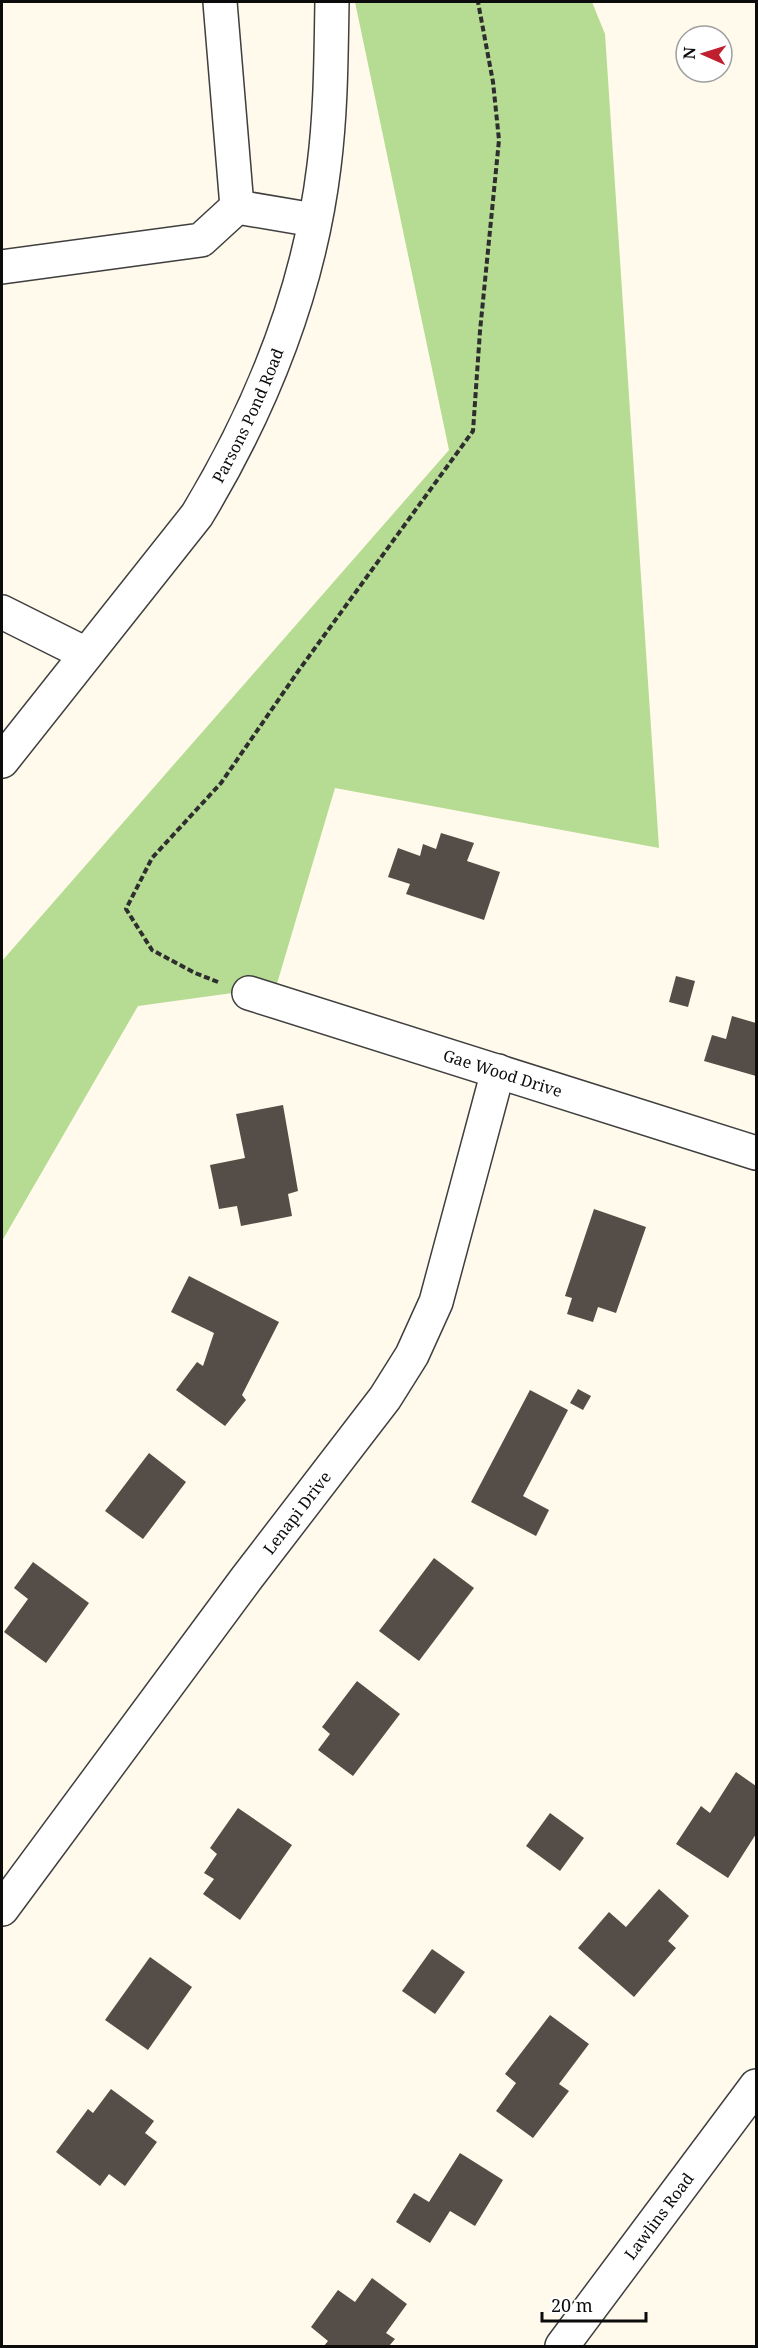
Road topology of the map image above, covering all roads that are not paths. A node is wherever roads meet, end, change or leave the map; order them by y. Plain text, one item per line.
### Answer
1 (220, 2) edge
2 (332, 2) edge
3 (237, 207) junction
4 (314, 220) junction
5 (2, 267) edge
6 (3, 616) edge
7 (86, 654) junction
8 (2, 761) edge
9 (249, 993) road end
10 (498, 1071) junction
11 (756, 1153) edge
12 (2, 1909) edge
13 (756, 2086) edge
14 (562, 2346) edge

1 - 3 street
2 - 4 street, Parsons Pond Road
3 - 4 street
3 - 5 street
4 - 7 street, Parsons Pond Road
6 - 7 street
7 - 8 street, Parsons Pond Road
9 - 10 street, Gae Wood Drive
10 - 11 street, Gae Wood Drive
10 - 12 street, Lenapi Drive
13 - 14 street, Lawlins Road

